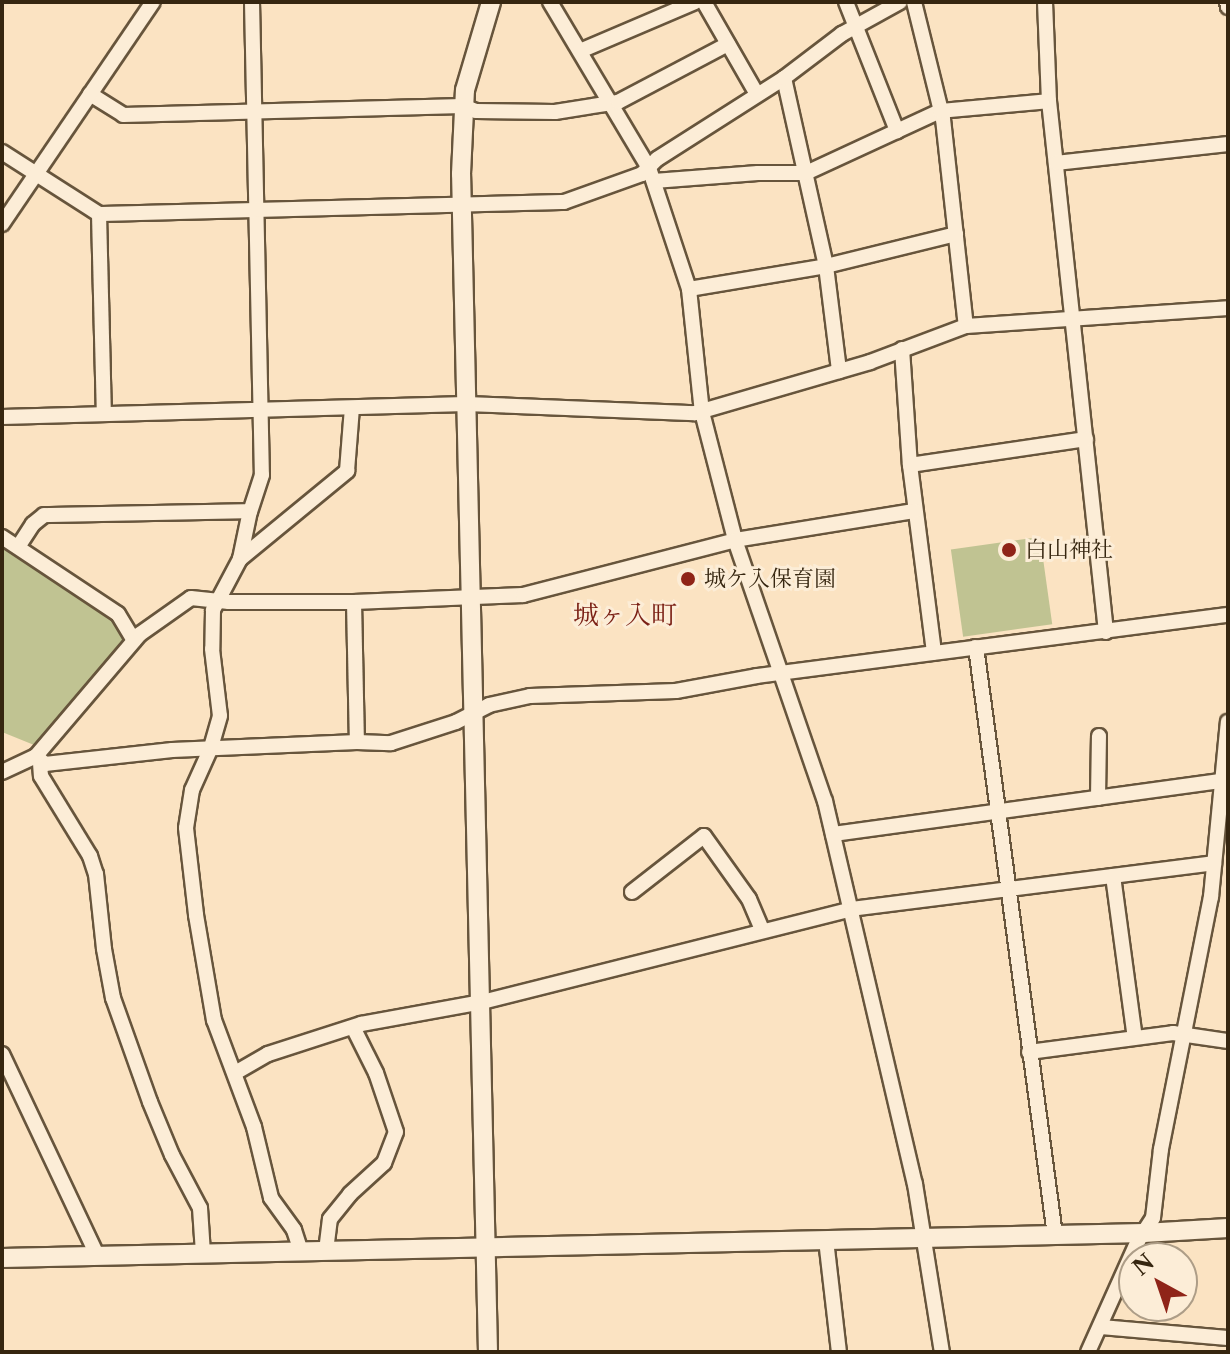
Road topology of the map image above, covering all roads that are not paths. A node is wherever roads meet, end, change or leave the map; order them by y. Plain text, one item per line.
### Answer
1 (153, 2) edge
2 (252, 2) edge
3 (491, 2) edge
4 (550, 2) edge
5 (695, 2) edge
6 (704, 2) edge
7 (846, 2) edge
8 (900, 2) edge
9 (914, 2) edge
10 (1045, 2) edge
11 (855, 26) junction
12 (728, 44) junction
13 (580, 51) junction
14 (784, 78) junction
15 (90, 94) junction
16 (757, 94) junction
17 (1049, 101) junction
18 (610, 102) junction
19 (463, 106) junction
20 (254, 111) junction
21 (940, 111) junction
22 (897, 131) junction
23 (1228, 144) edge
24 (2, 152) edge
25 (1056, 163) junction
26 (806, 173) junction
27 (35, 174) junction
28 (652, 174) junction
29 (462, 205) junction
30 (256, 211) junction
31 (99, 214) junction
32 (2, 224) edge
33 (956, 234) junction
34 (826, 266) junction
35 (689, 289) junction
36 (1228, 308) edge
37 (1071, 316) junction
38 (966, 326) junction
39 (902, 349) junction
40 (839, 371) junction
41 (466, 404) junction
42 (352, 408) junction
43 (260, 411) junction
44 (702, 412) junction
45 (104, 414) junction
46 (2, 417) edge
47 (1086, 439) junction
48 (910, 465) junction
49 (250, 511) junction
50 (915, 511) junction
51 (2, 537) edge
52 (735, 540) junction
53 (18, 547) junction
54 (240, 559) junction
55 (471, 596) junction
56 (216, 601) junction
57 (354, 602) junction
58 (1228, 615) edge
59 (1106, 632) junction
60 (134, 641) junction
61 (976, 647) junction
62 (934, 652) junction
63 (779, 675) junction
64 (473, 711) junction
65 (1228, 722) edge
66 (1099, 736) dead end
67 (357, 742) junction
68 (210, 750) junction
69 (38, 760) junction
70 (2, 772) edge
71 (1222, 781) junction
72 (1098, 798) junction
73 (999, 813) junction
74 (833, 834) junction
75 (1214, 863) junction
76 (1113, 876) junction
77 (1009, 889) junction
78 (632, 892) dead end
79 (851, 909) junction
80 (762, 930) junction
81 (482, 1002) junction
82 (353, 1027) junction
83 (1184, 1035) junction
84 (1135, 1038) junction
85 (1228, 1041) edge
86 (1029, 1052) junction
87 (2, 1054) edge
88 (235, 1073) junction
89 (1228, 1228) edge
90 (1144, 1233) junction
91 (1055, 1235) junction
92 (924, 1238) junction
93 (826, 1240) junction
94 (486, 1247) junction
95 (326, 1251) junction
96 (301, 1252) junction
97 (203, 1253) junction
98 (97, 1255) junction
99 (2, 1258) edge
100 (1101, 1327) junction
101 (1228, 1338) edge
102 (488, 1352) edge
103 (839, 1352) edge
104 (942, 1352) edge
105 (1088, 1352) edge

1 - 15 street
2 - 20 street
3 - 19 street
4 - 13 street
5 - 13 street
6 - 12 street
7 - 11 street
8 - 11 street
9 - 21 street
10 - 17 street
11 - 14 street
11 - 22 street
12 - 16 street
12 - 18 street
13 - 18 street
14 - 16 street
14 - 26 street
15 - 20 street
15 - 27 street
16 - 28 street
17 - 21 street
17 - 25 street
18 - 19 street
18 - 28 street
19 - 20 street
19 - 29 street
20 - 30 street
21 - 22 street
21 - 33 street
22 - 26 street
23 - 25 street
24 - 27 street
25 - 37 street
26 - 28 street
26 - 34 street
27 - 31 street
27 - 32 street
28 - 29 street
28 - 35 street
29 - 30 street
29 - 41 street
30 - 31 street
30 - 43 street
31 - 45 street
33 - 34 street
33 - 38 street
34 - 35 street
34 - 40 street
35 - 44 street
36 - 37 street
37 - 38 street
37 - 47 street
38 - 39 street
39 - 40 street
39 - 48 street
40 - 44 street
41 - 42 street
41 - 44 street
41 - 55 street
42 - 43 street
42 - 54 street
43 - 45 street
43 - 49 street
44 - 52 street
45 - 46 street
47 - 48 street
47 - 59 street
48 - 50 street
49 - 53 street
49 - 54 street
50 - 52 street
50 - 62 street
51 - 53 street
52 - 55 street
52 - 63 street
53 - 60 street
54 - 56 street
55 - 57 street
55 - 64 street
56 - 57 street
56 - 60 street
56 - 68 street
57 - 67 street
58 - 59 street
59 - 61 street
60 - 69 street
61 - 62 street
61 - 73 street
62 - 63 street
63 - 64 street
63 - 74 street
64 - 67 street
64 - 81 street
65 - 71 street
66 - 72 street
67 - 68 street
68 - 69 street
68 - 88 street
69 - 70 street
69 - 97 street
71 - 72 street
71 - 75 street
72 - 73 street
73 - 74 street
73 - 77 street
74 - 79 street
75 - 76 street
75 - 83 street
76 - 77 street
76 - 84 street
77 - 79 street
77 - 86 street
78 - 80 street
79 - 80 street
79 - 92 street
80 - 81 street
81 - 82 street
81 - 94 street
82 - 88 street
82 - 95 street
83 - 84 street
83 - 85 street
83 - 90 street
84 - 86 street
86 - 91 street
87 - 98 street
88 - 96 street
89 - 90 street
90 - 91 street
90 - 100 street
91 - 92 street
92 - 93 street
92 - 104 street
93 - 94 street
93 - 103 street
94 - 95 street
94 - 102 street
95 - 96 street
96 - 97 street
97 - 98 street
98 - 99 street
100 - 101 street
100 - 105 street

